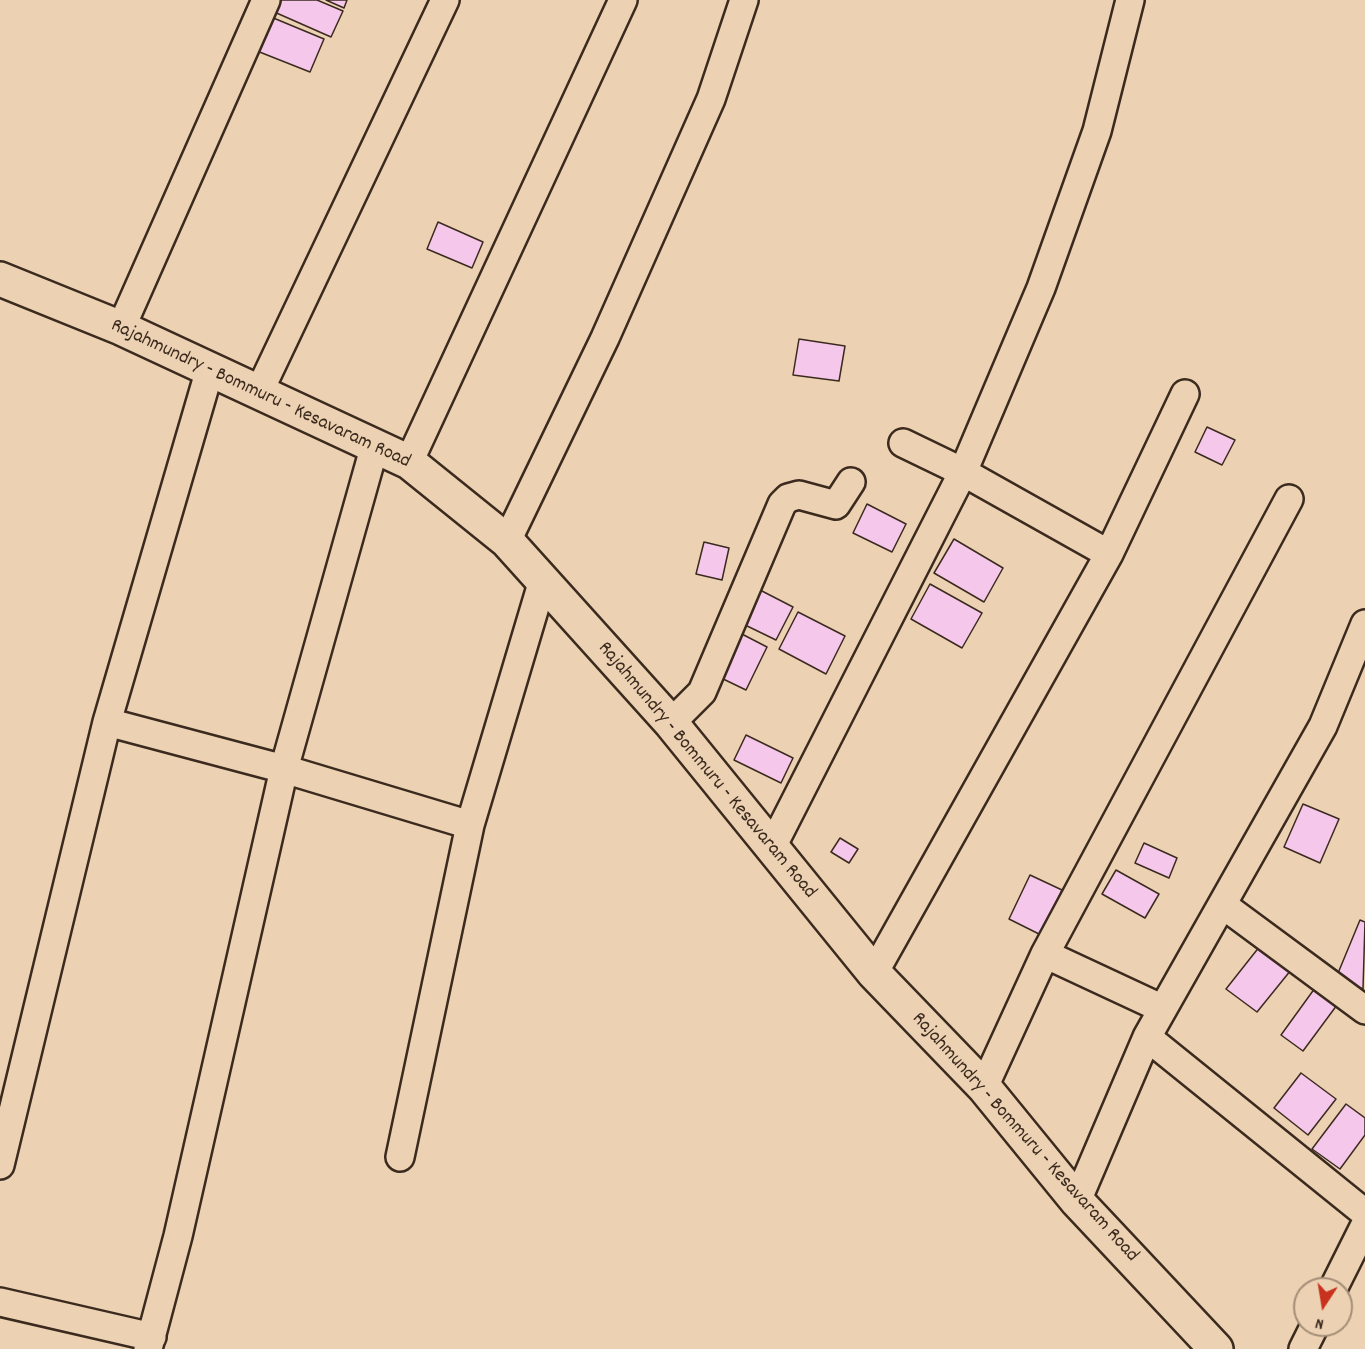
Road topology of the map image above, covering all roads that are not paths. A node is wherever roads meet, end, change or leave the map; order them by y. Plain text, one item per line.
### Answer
1 (266, 0) edge
2 (445, 0) edge
3 (623, 0) edge
4 (744, 0) edge
5 (1130, 0) edge
6 (0, 279) edge
7 (121, 328) junction
8 (210, 369) junction
9 (259, 392) junction
10 (1185, 394) dead end
11 (903, 443) dead end
12 (375, 445) junction
13 (409, 462) junction
14 (963, 471) junction
15 (851, 482) dead end
16 (1288, 499) dead end
17 (507, 541) junction
18 (1109, 554) junction
19 (543, 580) junction
20 (1365, 624) edge
21 (106, 722) junction
22 (671, 723) junction
23 (284, 769) junction
24 (470, 825) junction
25 (771, 849) junction
26 (1223, 905) junction
27 (1045, 954) junction
28 (874, 973) junction
29 (1163, 1009) junction
30 (1365, 1011) edge
31 (1147, 1037) junction
32 (984, 1087) junction
33 (400, 1157) dead end
34 (0, 1165) edge
35 (1077, 1201) junction
36 (1365, 1212) edge
37 (1365, 1225) edge
38 (1339, 1277) edge
39 (0, 1302) edge
40 (150, 1343) edge
41 (1216, 1349) edge

1 - 7 street
2 - 9 street
3 - 13 street
4 - 17 street
5 - 14 street
6 - 7 main road, Rajahmundry - Bommuru - Kesavaram Road
7 - 8 main road, Rajahmundry - Bommuru - Kesavaram Road
8 - 9 main road, Rajahmundry - Bommuru - Kesavaram Road
8 - 21 street
9 - 12 main road, Rajahmundry - Bommuru - Kesavaram Road
10 - 18 street
11 - 14 street
12 - 13 main road, Rajahmundry - Bommuru - Kesavaram Road
12 - 23 street
13 - 17 main road, Rajahmundry - Bommuru - Kesavaram Road
14 - 18 street
14 - 25 street
15 - 22 street
16 - 27 street
17 - 19 main road, Rajahmundry - Bommuru - Kesavaram Road
18 - 28 street
19 - 22 main road, Rajahmundry - Bommuru - Kesavaram Road
19 - 24 street
20 - 26 street
21 - 23 street
21 - 34 street
22 - 25 main road, Rajahmundry - Bommuru - Kesavaram Road
23 - 24 street
23 - 40 street
24 - 33 street
25 - 28 main road, Rajahmundry - Bommuru - Kesavaram Road
26 - 29 street
26 - 30 street
27 - 29 street
27 - 32 street
28 - 32 main road, Rajahmundry - Bommuru - Kesavaram Road
29 - 31 street
31 - 35 street
31 - 36 street
32 - 35 main road, Rajahmundry - Bommuru - Kesavaram Road
35 - 41 main road, Rajahmundry - Bommuru - Kesavaram Road
37 - 38 street
39 - 40 street

